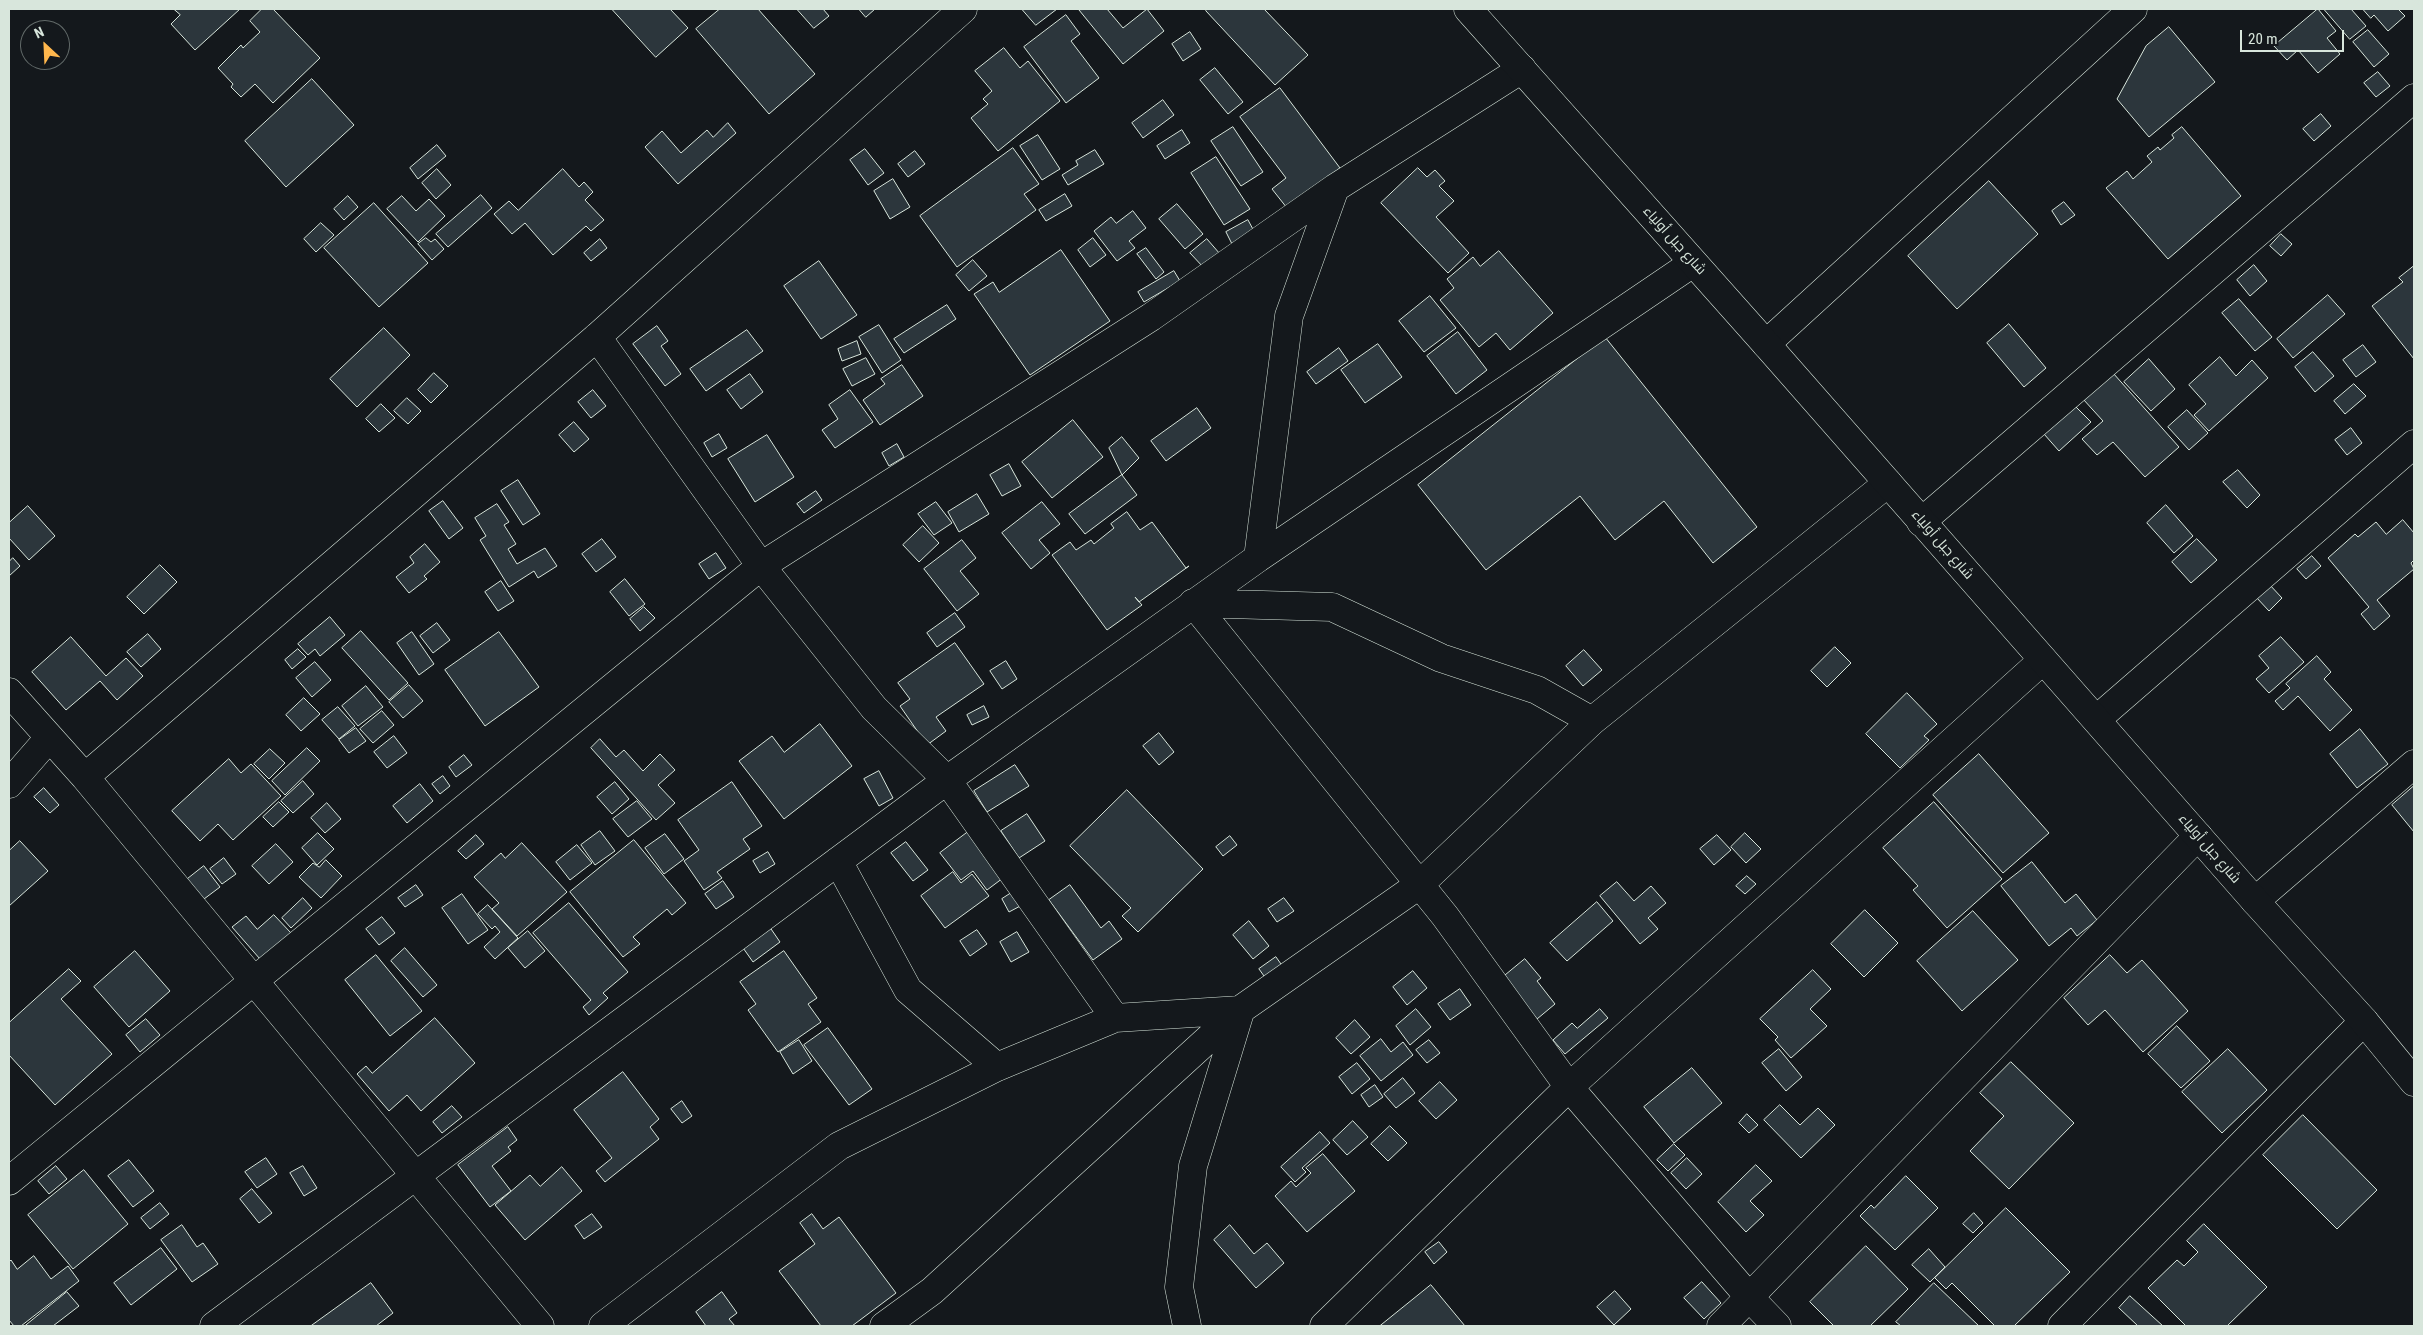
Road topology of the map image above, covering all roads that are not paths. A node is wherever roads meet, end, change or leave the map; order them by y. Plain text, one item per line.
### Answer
1 (963, 9) edge
2 (1468, 9) edge
3 (2133, 9) edge
4 (1522, 69) junction
5 (2414, 98) edge
6 (1334, 188) junction
7 (1693, 263) junction
8 (597, 337) junction
9 (1766, 344) junction
10 (2414, 444) edge
11 (1888, 484) junction
12 (1921, 522) junction
13 (1258, 558) junction
14 (761, 566) junction
15 (1194, 603) junction
16 (2043, 660) junction
17 (9, 692) edge
18 (2096, 719) junction
19 (1592, 721) junction
20 (49, 738) junction
21 (2414, 764) edge
22 (85, 778) junction
23 (947, 780) junction
24 (9, 784) edge
25 (2198, 836) junction
26 (838, 861) junction
27 (1419, 885) junction
28 (2255, 901) junction
29 (252, 982) junction
30 (1240, 1010) junction
31 (1115, 1018) junction
32 (2364, 1021) junction
33 (996, 1066) junction
34 (2414, 1082) edge
35 (1569, 1087) junction
36 (415, 1175) junction
37 (9, 1181) edge
38 (1750, 1298) junction
39 (214, 1326) edge
40 (540, 1326) edge
41 (603, 1326) edge
42 (884, 1326) edge
43 (1187, 1326) edge
44 (1324, 1326) edge
45 (1721, 1326) edge
46 (1777, 1326) edge
47 (2062, 1326) edge

1 - 8 main road
2 - 4 main road, شارع جبل أولياء
3 - 9 main road
4 - 6 main road
4 - 7 main road, شارع جبل أولياء
5 - 12 main road
6 - 13 main road
6 - 14 main road
7 - 9 main road, شارع جبل أولياء
7 - 13 main road
8 - 14 main road
8 - 22 main road
9 - 11 main road, شارع جبل أولياء
10 - 18 main road
11 - 12 main road, شارع جبل أولياء
11 - 19 main road
12 - 16 main road, شارع جبل أولياء
13 - 15 main road
14 - 23 main road
14 - 29 main road
15 - 19 main road
15 - 23 main road
15 - 27 main road
16 - 18 main road, شارع جبل أولياء
16 - 35 main road
17 - 20 main road
18 - 25 main road, شارع جبل أولياء
19 - 27 main road
20 - 22 main road
20 - 24 main road
21 - 28 main road
22 - 29 main road
23 - 26 main road
23 - 31 main road
25 - 28 main road, شارع جبل أولياء
25 - 38 main road
26 - 33 main road
26 - 36 main road
27 - 30 main road
27 - 35 main road
28 - 32 main road, شارع جبل أولياء
29 - 36 main road
29 - 37 main road
30 - 31 main road
30 - 42 main road
30 - 43 main road
31 - 33 main road
32 - 34 main road, شارع جبل أولياء
32 - 47 main road
33 - 41 main road
35 - 38 main road
35 - 44 main road
36 - 39 main road
36 - 40 main road
38 - 45 main road
38 - 46 main road

